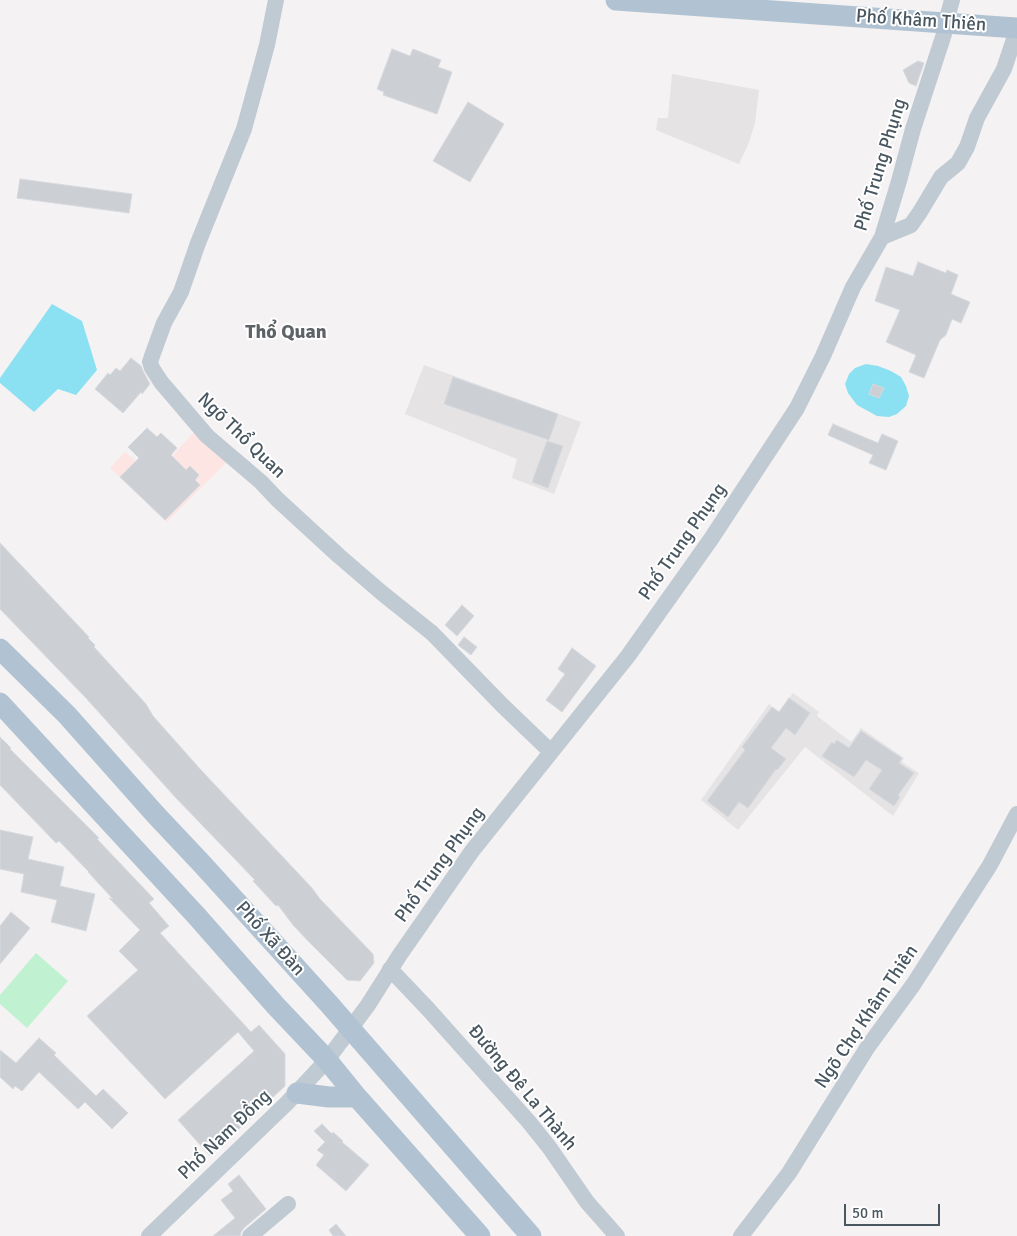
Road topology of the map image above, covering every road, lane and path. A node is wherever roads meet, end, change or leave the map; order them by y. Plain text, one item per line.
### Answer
1 (276, 0) edge
2 (616, 0) edge
3 (952, 0) edge
4 (946, 22) junction
5 (1017, 29) edge
6 (882, 238) junction
7 (0, 649) edge
8 (0, 703) edge
9 (550, 752) junction
10 (1017, 814) edge
11 (390, 969) junction
12 (350, 1029) junction
13 (327, 1060) junction
14 (296, 1092) junction
15 (357, 1097) junction
16 (288, 1204) dead end
17 (149, 1236) edge
18 (250, 1236) edge
19 (480, 1236) edge
20 (531, 1236) edge
21 (617, 1236) edge
22 (742, 1236) edge

1 - 9 street, Ngõ Thổ Quan
2 - 4 main road, Phố Khâm Thiên
3 - 4 street, Phố Trung Phụng
4 - 5 main road, Phố Khâm Thiên
4 - 6 street, Phố Trung Phụng
5 - 6 street
6 - 9 street, Phố Trung Phụng
7 - 12 main road, Phố Xã Đàn
8 - 13 main road, Phố Xã Đàn
9 - 11 street, Phố Trung Phụng
10 - 22 street, Ngõ Chợ Khâm Thiên
11 - 12 street, Phố Trung Phụng
11 - 21 street, Đường Đê La Thành
12 - 13 street, Phố Nam Đồng
12 - 20 main road, Phố Xã Đàn
13 - 14 street, Phố Nam Đồng
13 - 15 main road, Phố Xã Đàn
14 - 15 main road
14 - 17 street, Phố Nam Đồng
15 - 19 main road, Phố Xã Đàn
16 - 18 street

